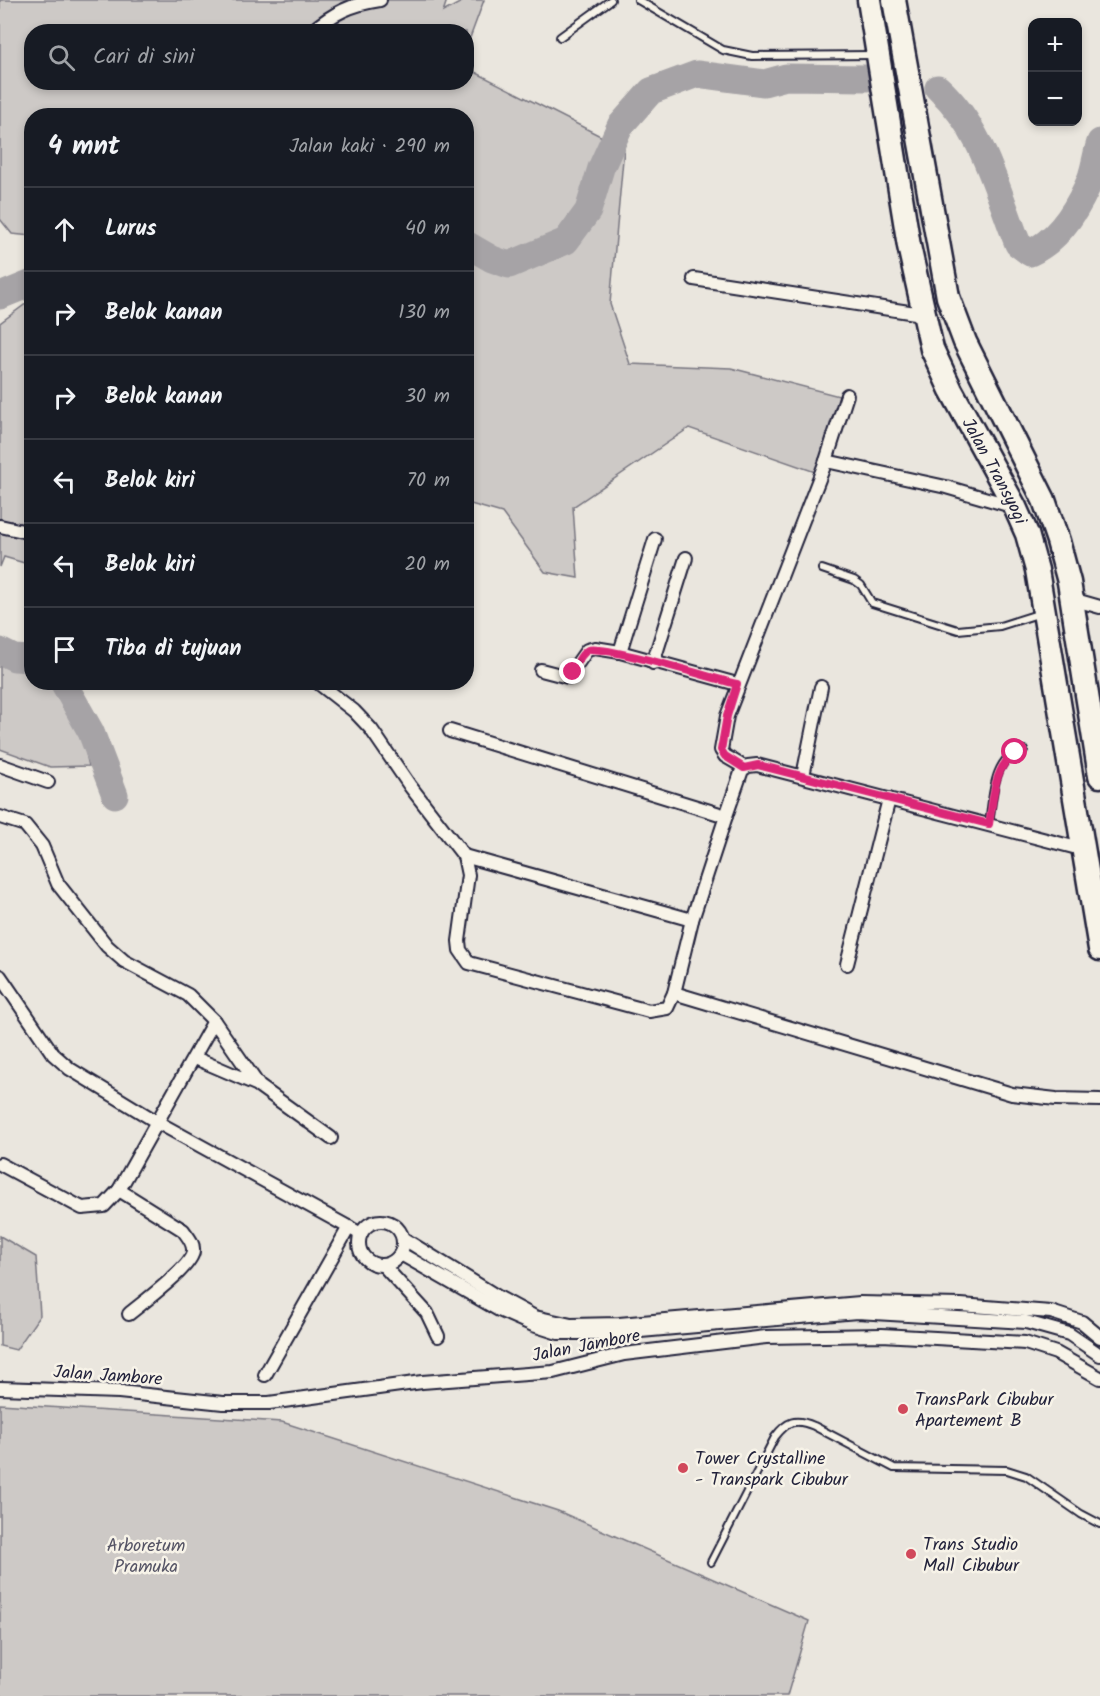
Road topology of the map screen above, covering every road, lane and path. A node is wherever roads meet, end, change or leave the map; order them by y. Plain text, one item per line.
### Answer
1 (380, 0) edge
2 (611, 0) edge
3 (638, 0) edge
4 (869, 0) edge
5 (894, 0) edge
6 (321, 24) edge
7 (560, 37) dead end
8 (879, 55) junction
9 (694, 279) dead end
10 (922, 314) junction
11 (847, 395) dead end
12 (1004, 419) junction
13 (978, 436) junction
14 (826, 461) junction
15 (1015, 507) junction
16 (0, 525) edge
17 (24, 531) edge
18 (655, 539) dead end
19 (686, 558) dead end
20 (822, 569) dead end
21 (1072, 599) junction
22 (1100, 607) edge
23 (1044, 613) junction
24 (620, 652) junction
25 (653, 663) junction
26 (541, 670) dead end
27 (737, 684) junction
28 (821, 687) dead end
29 (327, 690) edge
30 (450, 731) dead end
31 (1024, 750) dead end
32 (0, 765) edge
33 (744, 768) junction
34 (803, 776) junction
35 (1100, 776) edge
36 (48, 782) dead end
37 (889, 799) junction
38 (726, 816) junction
39 (0, 817) edge
40 (989, 824) junction
41 (1081, 849) junction
42 (464, 856) junction
43 (692, 920) junction
44 (1100, 949) edge
45 (847, 964) dead end
46 (0, 976) edge
47 (674, 993) junction
48 (214, 1022) junction
49 (195, 1058) junction
50 (259, 1086) junction
51 (1100, 1100) edge
52 (157, 1122) junction
53 (331, 1138) dead end
54 (0, 1164) edge
55 (118, 1190) junction
56 (349, 1227) junction
57 (361, 1234) junction
58 (404, 1239) junction
59 (401, 1254) junction
60 (382, 1265) junction
61 (1052, 1312) junction
62 (129, 1314) dead end
63 (1082, 1322) junction
64 (1048, 1326) junction
65 (1069, 1334) junction
66 (438, 1336) dead end
67 (1100, 1336) edge
68 (1100, 1355) edge
69 (265, 1375) dead end
70 (1100, 1378) edge
71 (0, 1388) edge
72 (1100, 1524) edge
73 (711, 1562) dead end

1 - 6 street
2 - 7 lane
3 - 8 lane
4 - 8 highway, Jalan Transyogi
5 - 12 highway, Jalan Transyogi
8 - 10 highway, Jalan Transyogi
9 - 10 street
10 - 13 highway, Jalan Transyogi
11 - 14 street
12 - 13 highway
12 - 21 highway, Jalan Transyogi
13 - 15 highway, Jalan Transyogi
14 - 15 street
14 - 27 street
15 - 23 highway, Jalan Transyogi
16 - 17 street
18 - 24 street
19 - 25 street
20 - 23 lane
21 - 22 street
21 - 35 highway, Jalan Transyogi
23 - 41 highway, Jalan Transyogi
24 - 25 street
24 - 26 street
25 - 27 street
27 - 33 street
28 - 34 street
29 - 42 street
30 - 38 street
31 - 40 lane
32 - 36 street
33 - 34 street
33 - 38 street
34 - 37 street
37 - 40 street
37 - 45 street
38 - 43 street
39 - 48 street
40 - 41 street
41 - 44 highway, Jalan Transyogi
42 - 43 street
42 - 47 street
43 - 47 street
46 - 52 street
47 - 51 street
48 - 49 street
48 - 50 street
49 - 50 street
49 - 52 street
50 - 53 street
52 - 55 street
52 - 56 street
54 - 55 street
55 - 62 street
56 - 57 street
56 - 69 street
57 - 58 street
57 - 60 street
58 - 59 street
58 - 61 street
59 - 60 street
59 - 64 street
60 - 66 street
61 - 63 street
61 - 64 street
63 - 65 street
63 - 67 street
64 - 65 street
65 - 68 street
70 - 71 street, Jalan Jambore
72 - 73 lane

